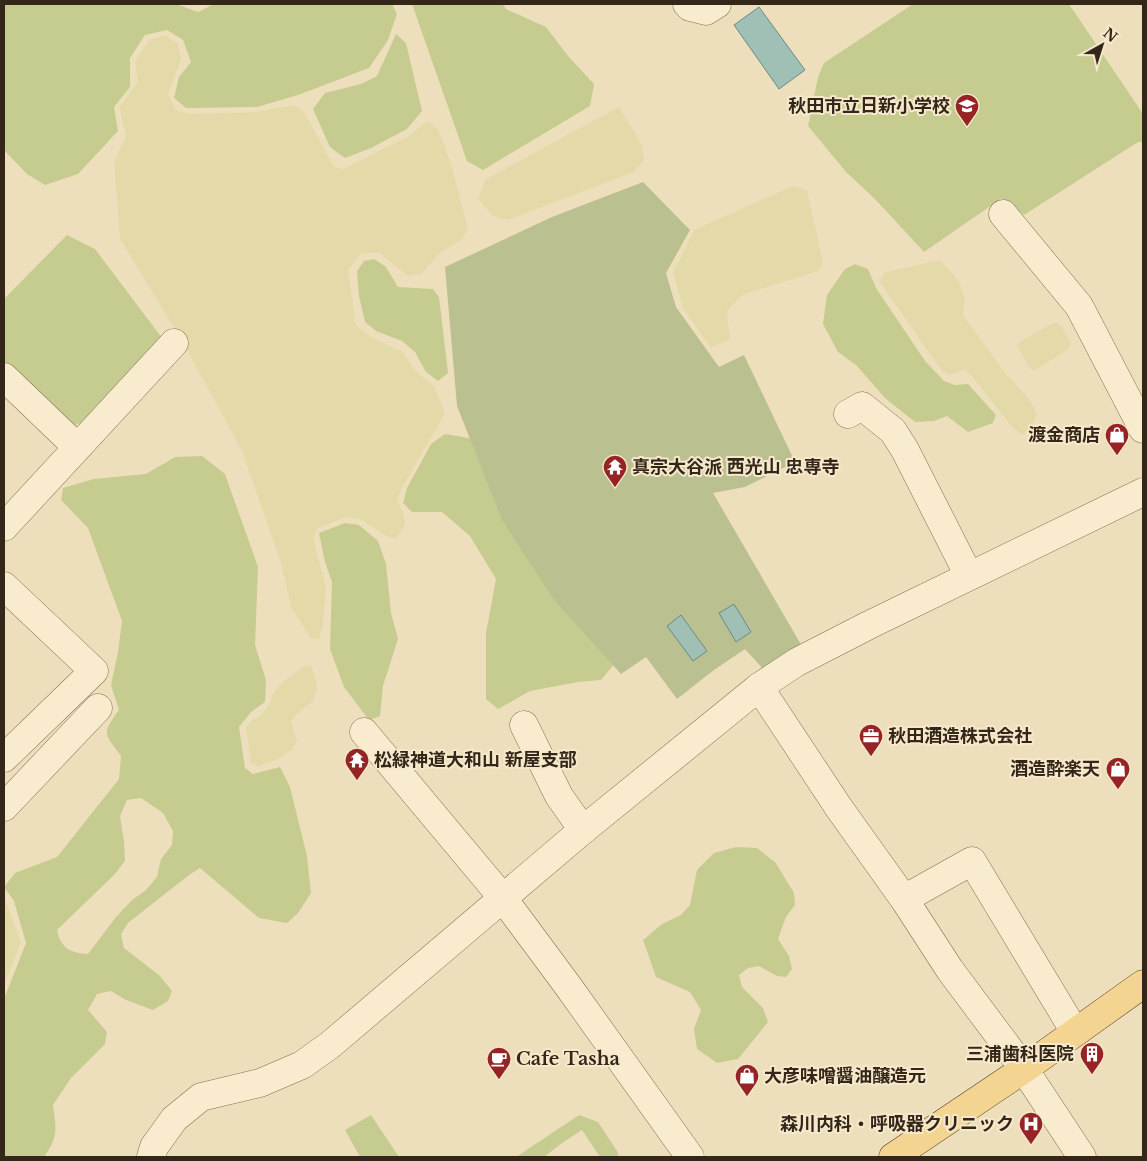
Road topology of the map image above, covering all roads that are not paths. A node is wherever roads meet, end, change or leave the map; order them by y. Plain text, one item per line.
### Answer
1 (687, 4) edge
2 (717, 4) edge
3 (1003, 214) dead end
4 (174, 343) dead end
5 (4, 377) edge
6 (848, 414) dead end
7 (1143, 429) edge
8 (78, 447) junction
9 (1143, 492) edge
10 (4, 527) edge
11 (969, 576) junction
12 (4, 586) edge
13 (759, 687) junction
14 (98, 708) dead end
15 (524, 725) dead end
16 (364, 732) dead end
17 (4, 758) edge
18 (6, 800) edge
19 (583, 830) junction
20 (502, 897) junction
21 (904, 899) junction
22 (1143, 984) edge
23 (1075, 1032) junction
24 (1024, 1069) junction
25 (151, 1157) edge
26 (690, 1157) edge
27 (893, 1157) edge
28 (1082, 1157) edge

1 - 2 street
3 - 7 street
4 - 8 street
5 - 8 street
6 - 11 street
8 - 10 street
9 - 11 street
11 - 13 street
12 - 17 street
13 - 19 street
13 - 21 street
14 - 18 street
15 - 19 street
16 - 20 street
19 - 20 street
20 - 25 street
20 - 26 street
21 - 23 street
21 - 24 street
22 - 23 main road
23 - 24 main road
24 - 27 main road
24 - 28 street

